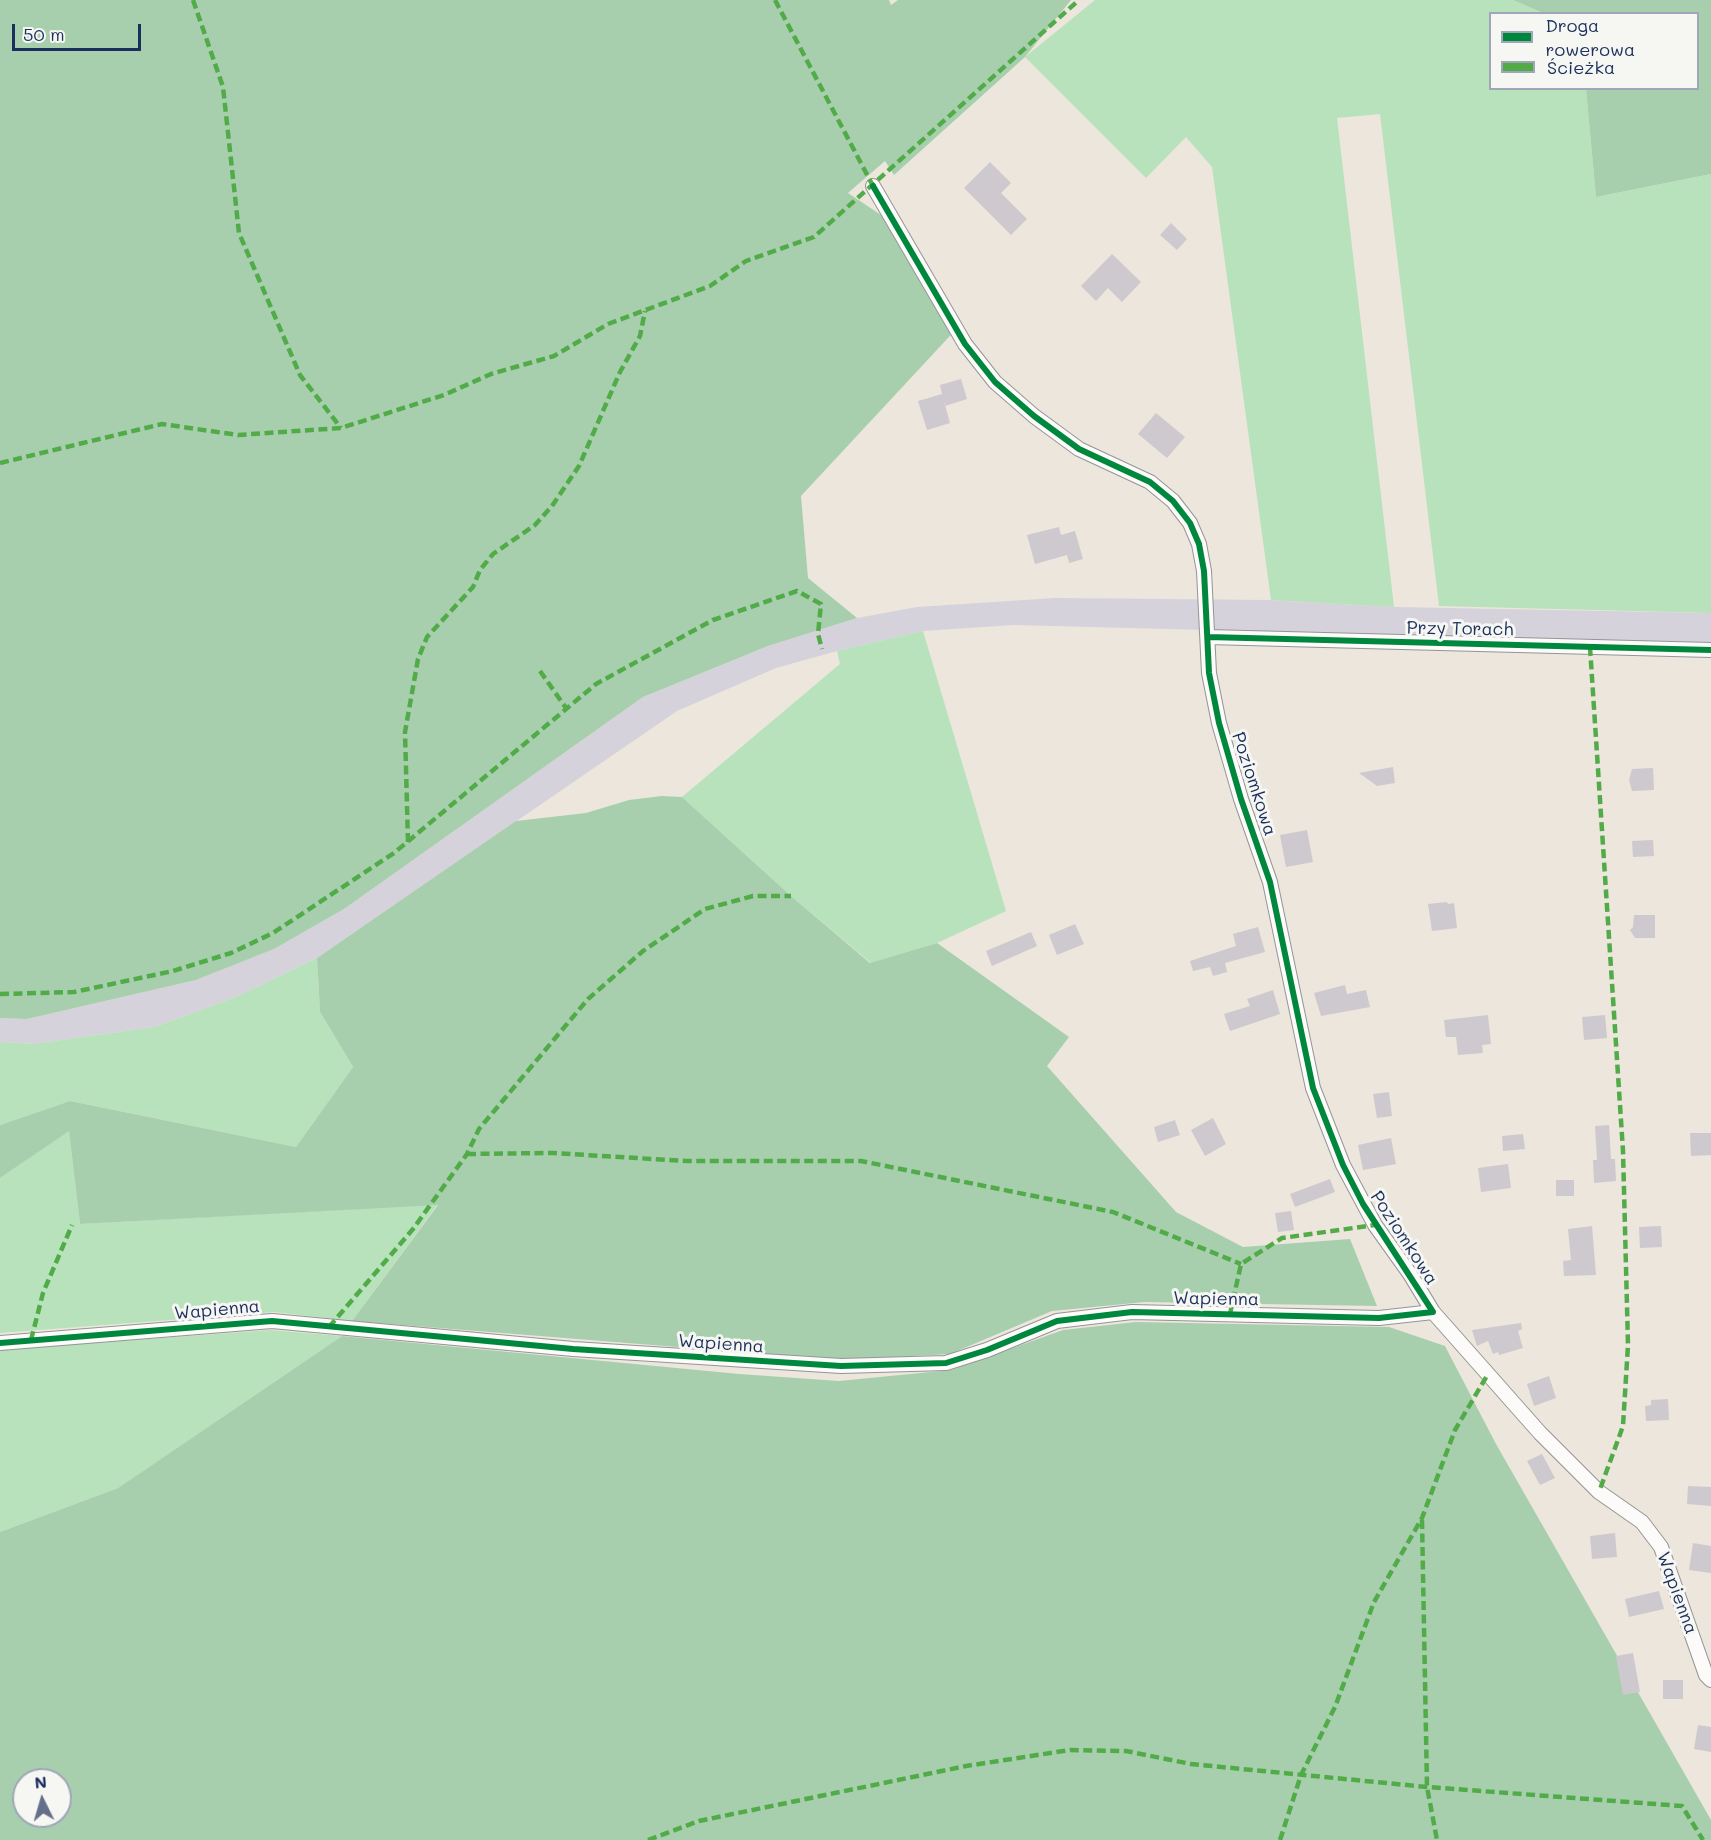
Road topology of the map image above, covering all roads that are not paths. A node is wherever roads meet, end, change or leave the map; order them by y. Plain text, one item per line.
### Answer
1 (873, 186) dead end
2 (1208, 637) junction
3 (1711, 650) edge
4 (1434, 1312) junction
5 (0, 1343) edge
6 (1711, 1680) edge

1 - 2 street, Poziomkowa
2 - 3 street, Przy Torach
2 - 4 street, Poziomkowa
4 - 5 street, Wapienna
4 - 6 street, Wapienna

